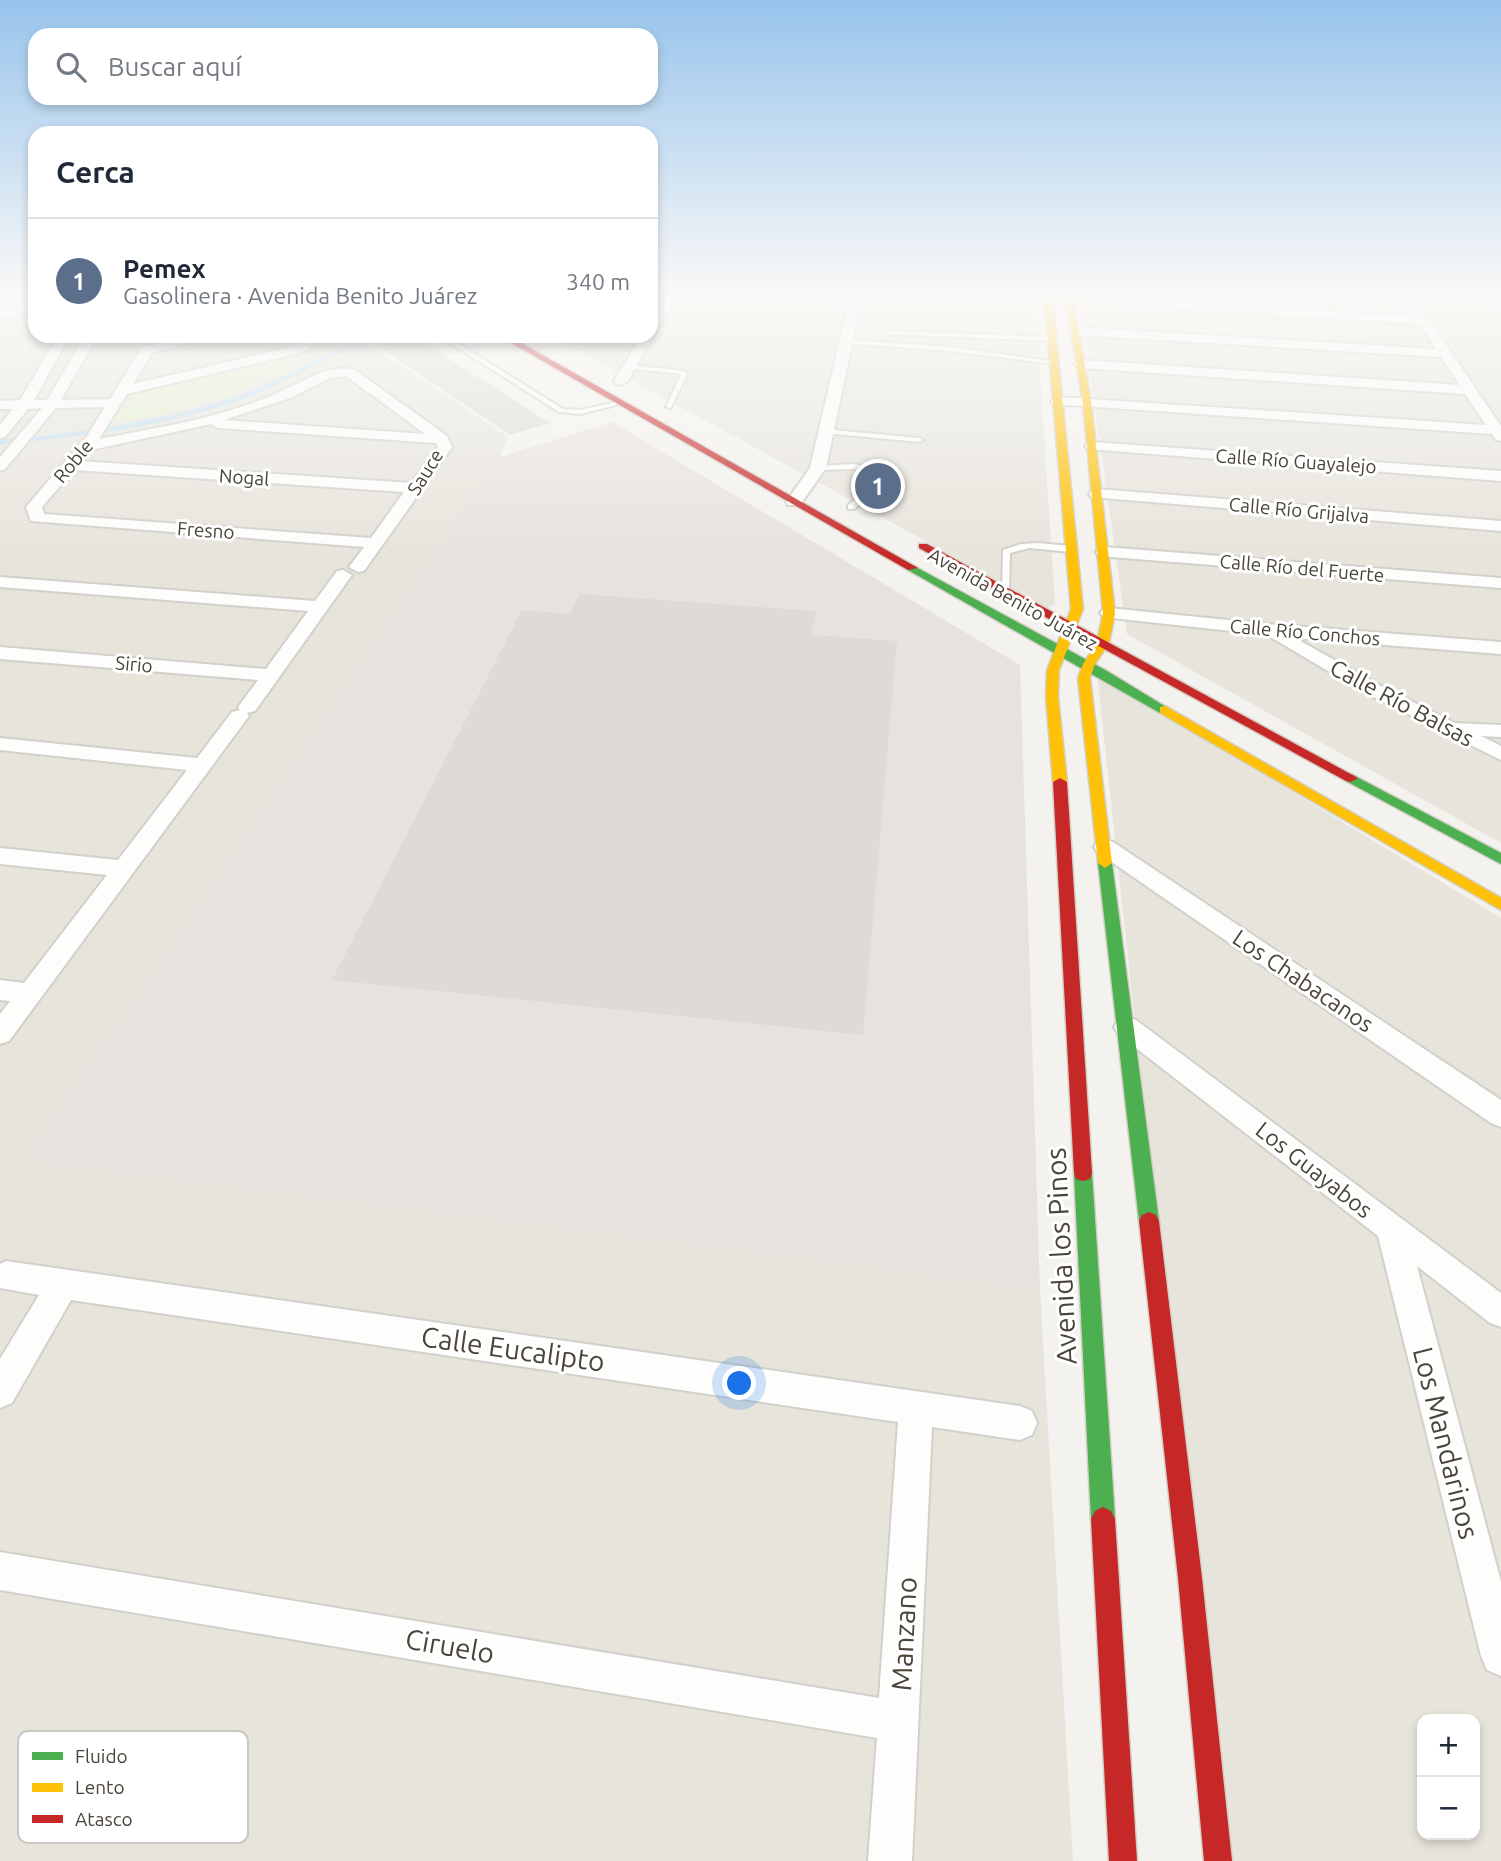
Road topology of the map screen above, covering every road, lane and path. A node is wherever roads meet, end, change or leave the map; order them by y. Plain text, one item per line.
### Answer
1 (36, 383) edge
2 (64, 383) edge
3 (127, 383) edge
4 (204, 383) edge
5 (310, 383) edge
6 (364, 383) edge
7 (516, 383) edge
8 (586, 383) edge
9 (680, 383) edge
10 (836, 383) edge
11 (1057, 383) edge
12 (1084, 383) edge
13 (1364, 383) edge
14 (1466, 383) edge
15 (1471, 390) junction
16 (1058, 401) junction
17 (621, 403) junction
18 (1087, 403) junction
19 (0, 405) edge
20 (669, 407) dead end
21 (49, 409) junction
22 (20, 410) junction
23 (0, 416) edge
24 (104, 419) junction
25 (204, 423) junction
26 (825, 431) junction
27 (1499, 433) edge
28 (0, 434) edge
29 (442, 439) junction
30 (919, 440) dead end
31 (1091, 446) junction
32 (71, 465) junction
33 (0, 466) edge
34 (818, 468) junction
35 (1501, 476) edge
36 (883, 481) dead end
37 (416, 488) junction
38 (873, 490) dead end
39 (1097, 494) junction
40 (794, 502) junction
41 (851, 507) dead end
42 (37, 518) joint
43 (1501, 526) edge
44 (909, 538) dead end
45 (376, 543) junction
46 (1072, 550) junction
47 (1104, 552) junction
48 (0, 582) edge
49 (1501, 583) edge
50 (1005, 592) junction
51 (320, 607) junction
52 (1109, 613) junction
53 (1072, 628) junction
54 (1268, 630) junction
55 (1103, 643) junction
56 (1501, 648) edge
57 (1060, 649) junction
58 (0, 653) edge
59 (1089, 664) junction
60 (268, 675) junction
61 (1445, 727) junction
62 (1501, 731) edge
63 (0, 744) edge
64 (1501, 754) edge
65 (202, 765) junction
66 (1104, 847) junction
67 (0, 856) edge
68 (1501, 859) edge
69 (124, 869) junction
70 (1501, 905) edge
71 (0, 990) edge
72 (30, 993) junction
73 (1127, 1027) junction
74 (0, 1034) edge
75 (1501, 1115) edge
76 (1392, 1230) junction
77 (6, 1276) dead end
78 (63, 1284) junction
79 (1501, 1312) edge
80 (0, 1391) edge
81 (916, 1408) junction
82 (1020, 1423) dead end
83 (0, 1571) edge
84 (1501, 1656) edge
85 (899, 1722) junction
86 (890, 1861) edge
87 (1123, 1861) edge
88 (1218, 1861) edge

1 - 22 street
2 - 21 street
3 - 24 street, Roble
4 - 24 street
5 - 25 street, Sauce
6 - 29 street, Sauce
7 - 17 lane
8 - 17 street, Avenida Benito Juárez
9 - 20 lane
10 - 26 street
11 - 16 street
12 - 18 street
13 - 15 street
14 - 15 street
15 - 27 street
16 - 18 street
16 - 46 street
17 - 40 street, Avenida Benito Juárez
18 - 27 street
18 - 31 street
19 - 22 street
21 - 22 street
21 - 24 street
21 - 33 street
22 - 23 street
22 - 28 street
24 - 25 street
24 - 32 street, Roble
25 - 29 street
26 - 30 lane
26 - 34 street
29 - 37 street, Sauce
31 - 35 street, Calle Río Guayalejo
31 - 39 street
32 - 37 street, Nogal
32 - 42 street, Roble
34 - 36 lane
34 - 40 street
37 - 45 street, Sauce
38 - 41 lane
39 - 43 street, Calle Río Grijalva
39 - 47 street
40 - 57 street, Avenida Benito Juárez
42 - 45 street, Fresno
44 - 50 street, Avenida Benito Juárez
45 - 51 street, Sauce
46 - 50 lane
46 - 53 street
47 - 49 street, Calle Río del Fuerte
47 - 52 street
48 - 51 street
50 - 53 street, Avenida Benito Juárez
51 - 60 street, Sauce
52 - 54 street, Calle Río Conchos
52 - 55 street
53 - 55 street, Avenida Benito Juárez
53 - 57 street, Avenida los Pinos
54 - 56 street, Calle Río Conchos
54 - 61 street, Calle Río Balsas
55 - 59 street
55 - 68 street, Avenida Benito Juárez
57 - 59 street, Avenida Benito Juárez
57 - 87 street, Avenida los Pinos
58 - 60 street, Sirio
59 - 66 street
59 - 70 street, Avenida Benito Juárez
60 - 65 street, Sauce
61 - 62 street
61 - 64 street, Calle Río Balsas
63 - 65 street
65 - 69 street, Sauce
66 - 73 street
66 - 75 street, Los Chabacanos
67 - 69 street
69 - 72 street, Sauce
71 - 72 street
72 - 74 street, Sauce
73 - 76 street, Los Guayabos
73 - 88 street
76 - 79 street, Los Guayabos
76 - 84 street, Los Mandarinos
77 - 78 street, Calle Eucalipto
78 - 80 street
78 - 81 street, Calle Eucalipto
81 - 82 street, Calle Eucalipto
81 - 85 street, Manzano
83 - 85 street, Ciruelo
85 - 86 street, Manzano

